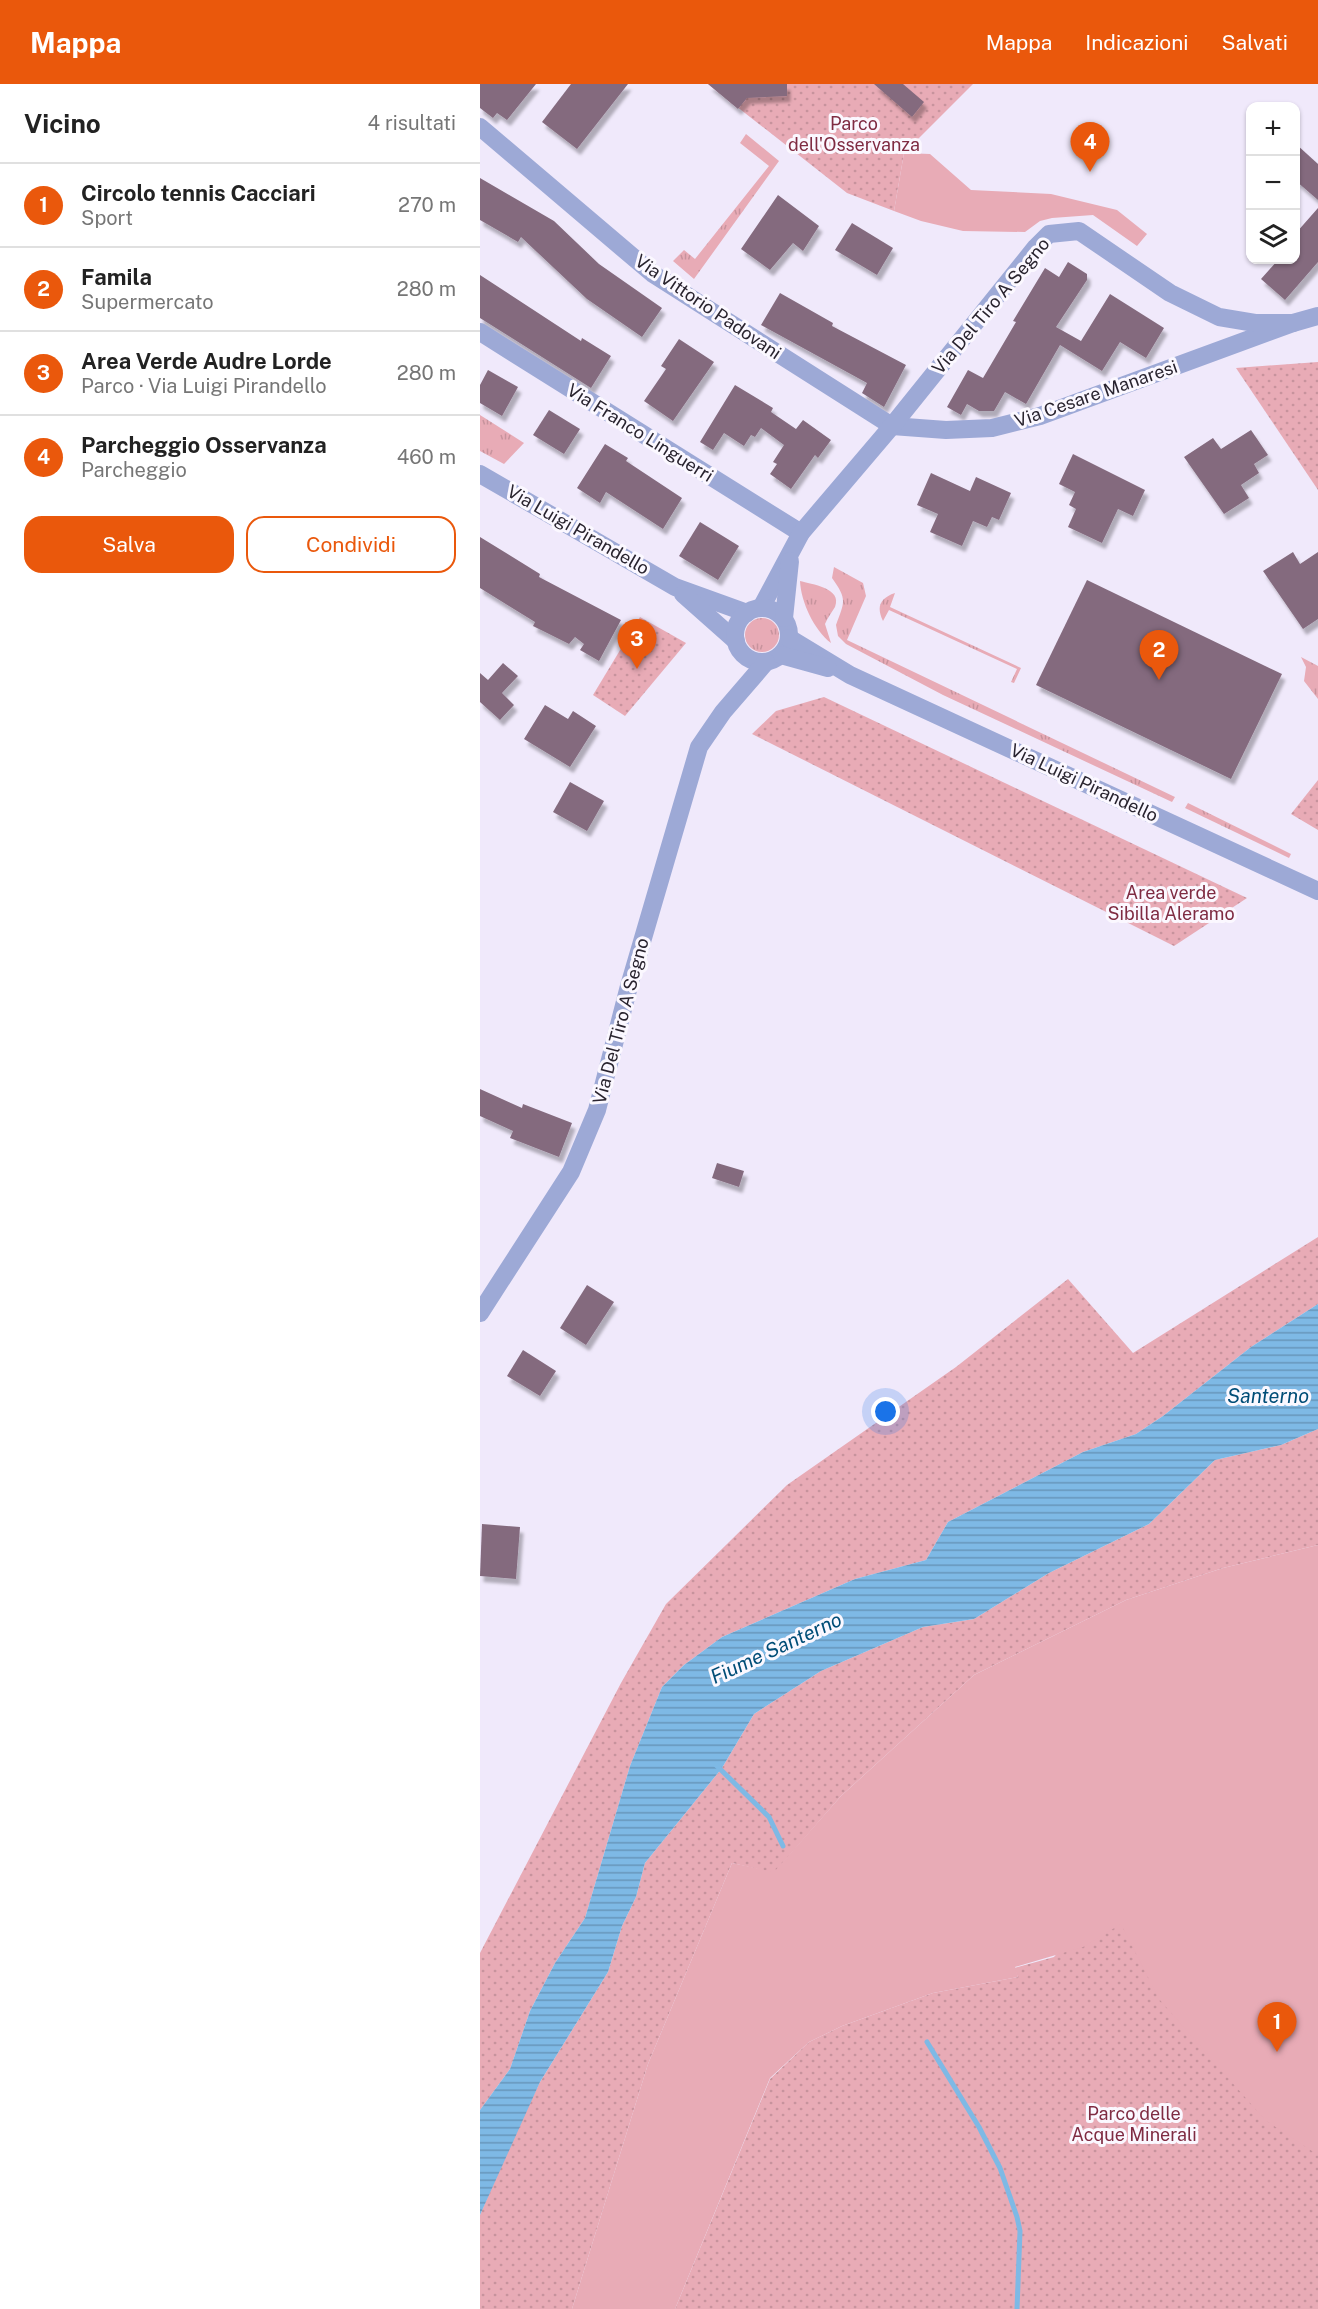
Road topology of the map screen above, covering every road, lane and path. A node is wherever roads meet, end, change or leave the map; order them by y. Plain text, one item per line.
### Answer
1 (480, 127) edge
2 (1318, 316) edge
3 (1293, 324) junction
4 (480, 332) edge
5 (892, 426) junction
6 (480, 474) edge
7 (796, 540) junction
8 (675, 586) junction
9 (754, 611) junction
10 (784, 618) junction
11 (789, 638) junction
12 (736, 641) junction
13 (746, 657) junction
14 (774, 658) junction
15 (850, 675) junction
16 (723, 712) junction
17 (1318, 891) edge
18 (480, 1313) edge

1 - 5 street, Via Vittorio Padovani
2 - 3 street, Via Del Tiro A Segno
3 - 5 street, Via Cesare Manaresi
3 - 5 street, Via Del Tiro A Segno
4 - 7 street, Via Franco Linguerri
5 - 7 street, Via Del Tiro A Segno
6 - 8 street, Via Luigi Pirandello
7 - 9 street, Via Del Tiro A Segno
7 - 10 street
8 - 9 street, Via Luigi Pirandello
8 - 12 street, Via Luigi Pirandello
9 - 10 street, Via Luigi Pirandello
9 - 12 street
10 - 11 street
11 - 14 street
11 - 15 street, Via Luigi Pirandello
12 - 13 street, Via Luigi Pirandello
13 - 14 street, Via Luigi Pirandello
13 - 16 street, Via Del Tiro A Segno
14 - 15 street, Via Luigi Pirandello
14 - 16 street, Via Del Tiro A Segno
15 - 17 street, Via Luigi Pirandello
16 - 18 street, Via Del Tiro A Segno

